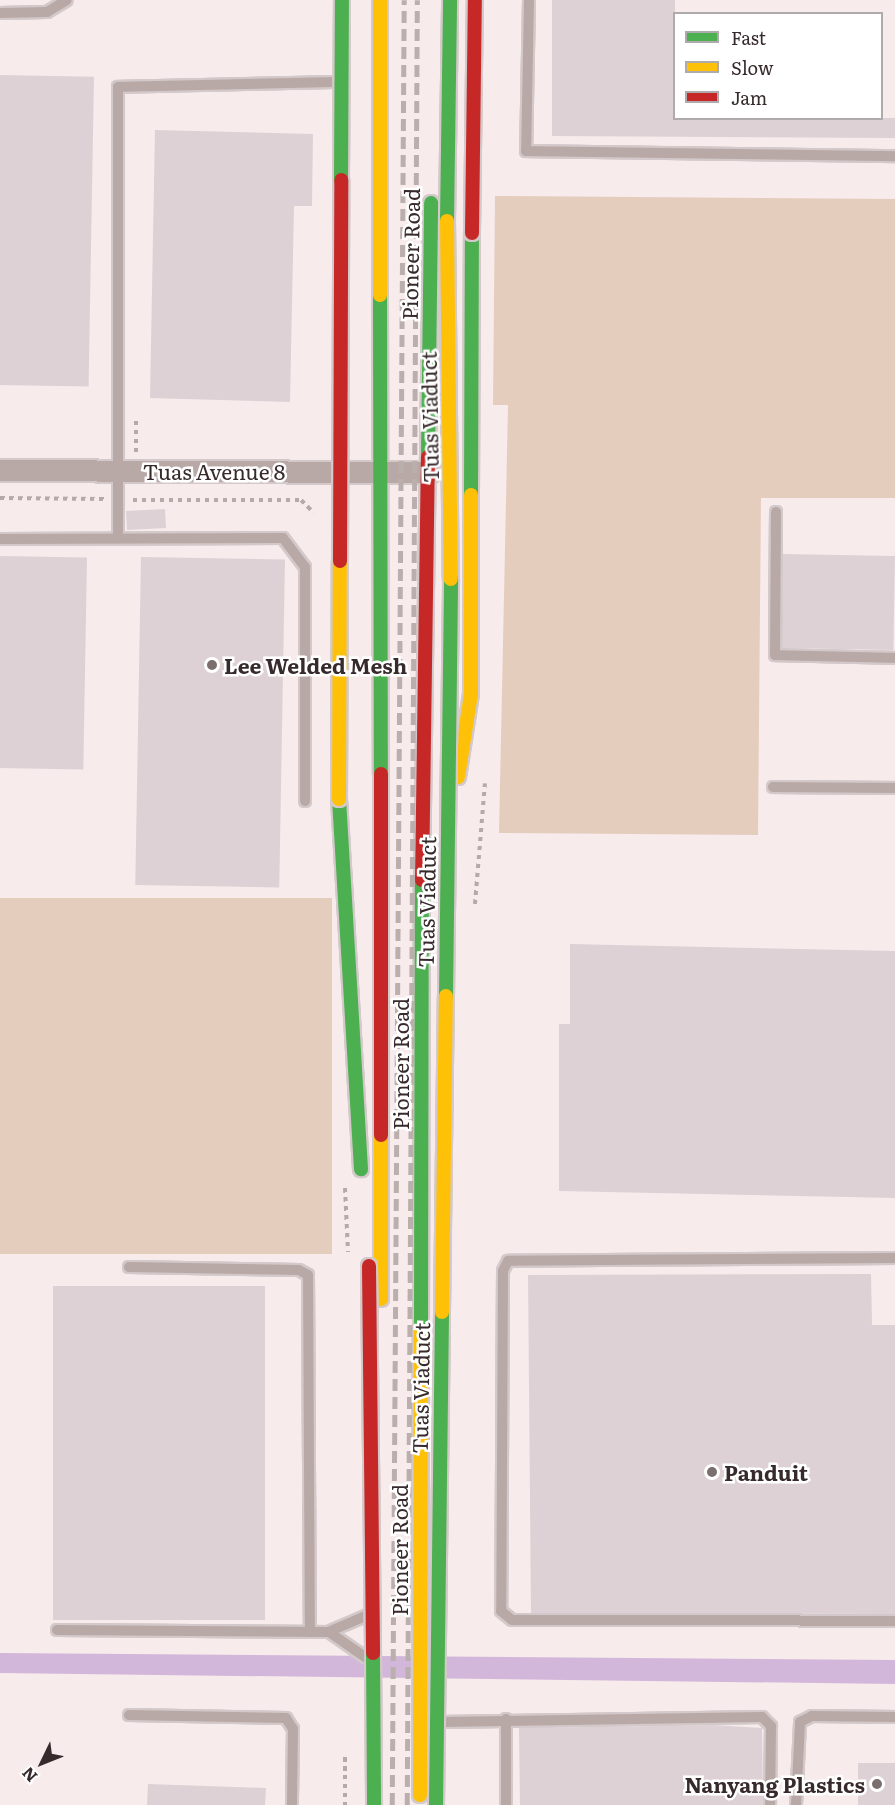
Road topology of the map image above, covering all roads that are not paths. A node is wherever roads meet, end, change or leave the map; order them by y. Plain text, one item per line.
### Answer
1 (67, 0) edge
2 (342, 0) edge
3 (380, 0) edge
4 (436, 0) edge
5 (450, 0) edge
6 (475, 0) edge
7 (529, 0) edge
8 (0, 13) edge
9 (352, 82) dead end
10 (895, 156) edge
11 (485, 216) dead end
12 (431, 217) junction
13 (0, 470) edge
14 (128, 471) junction
15 (382, 472) junction
16 (429, 472) junction
17 (776, 512) dead end
18 (118, 537) junction
19 (0, 539) edge
20 (895, 658) edge
21 (773, 787) dead end
22 (895, 788) edge
23 (305, 801) dead end
24 (421, 957) junction
25 (362, 1185) dead end
26 (365, 1220) dead end
27 (895, 1258) edge
28 (129, 1268) dead end
29 (382, 1608) junction
30 (895, 1621) edge
31 (57, 1630) dead end
32 (310, 1632) junction
33 (328, 1632) junction
34 (382, 1672) junction
35 (129, 1715) dead end
36 (895, 1717) edge
37 (506, 1719) junction
38 (420, 1720) junction
39 (292, 1805) edge
40 (374, 1805) edge
41 (382, 1805) edge
42 (420, 1805) edge
43 (436, 1805) edge
44 (506, 1805) edge
45 (770, 1805) edge
46 (796, 1805) edge

1 - 8 lane
2 - 25 main road, bridge
3 - 15 main road, Pioneer Road
4 - 12 main road, Pioneer Road
5 - 43 main road, Tuas Viaduct, bridge
6 - 24 main road, bridge
7 - 10 lane
9 - 14 lane
11 - 12 lane
12 - 16 main road, Pioneer Road
13 - 14 street, Tuas Avenue 8
14 - 15 street, Tuas Avenue 8
14 - 18 lane
15 - 16 street, Tuas Avenue 8
15 - 29 main road, Pioneer Road
16 - 24 main road, Pioneer Road
17 - 20 lane
18 - 19 lane
18 - 23 lane
21 - 22 lane
24 - 38 main road, Pioneer Road
26 - 40 main road, bridge
27 - 30 lane
28 - 32 lane
29 - 33 lane
29 - 34 main road, Pioneer Road
31 - 32 lane
32 - 33 lane
33 - 34 lane
34 - 41 main road, Pioneer Road
35 - 39 lane
36 - 46 lane
37 - 38 lane
37 - 44 lane
37 - 45 lane
38 - 42 main road, Pioneer Road

